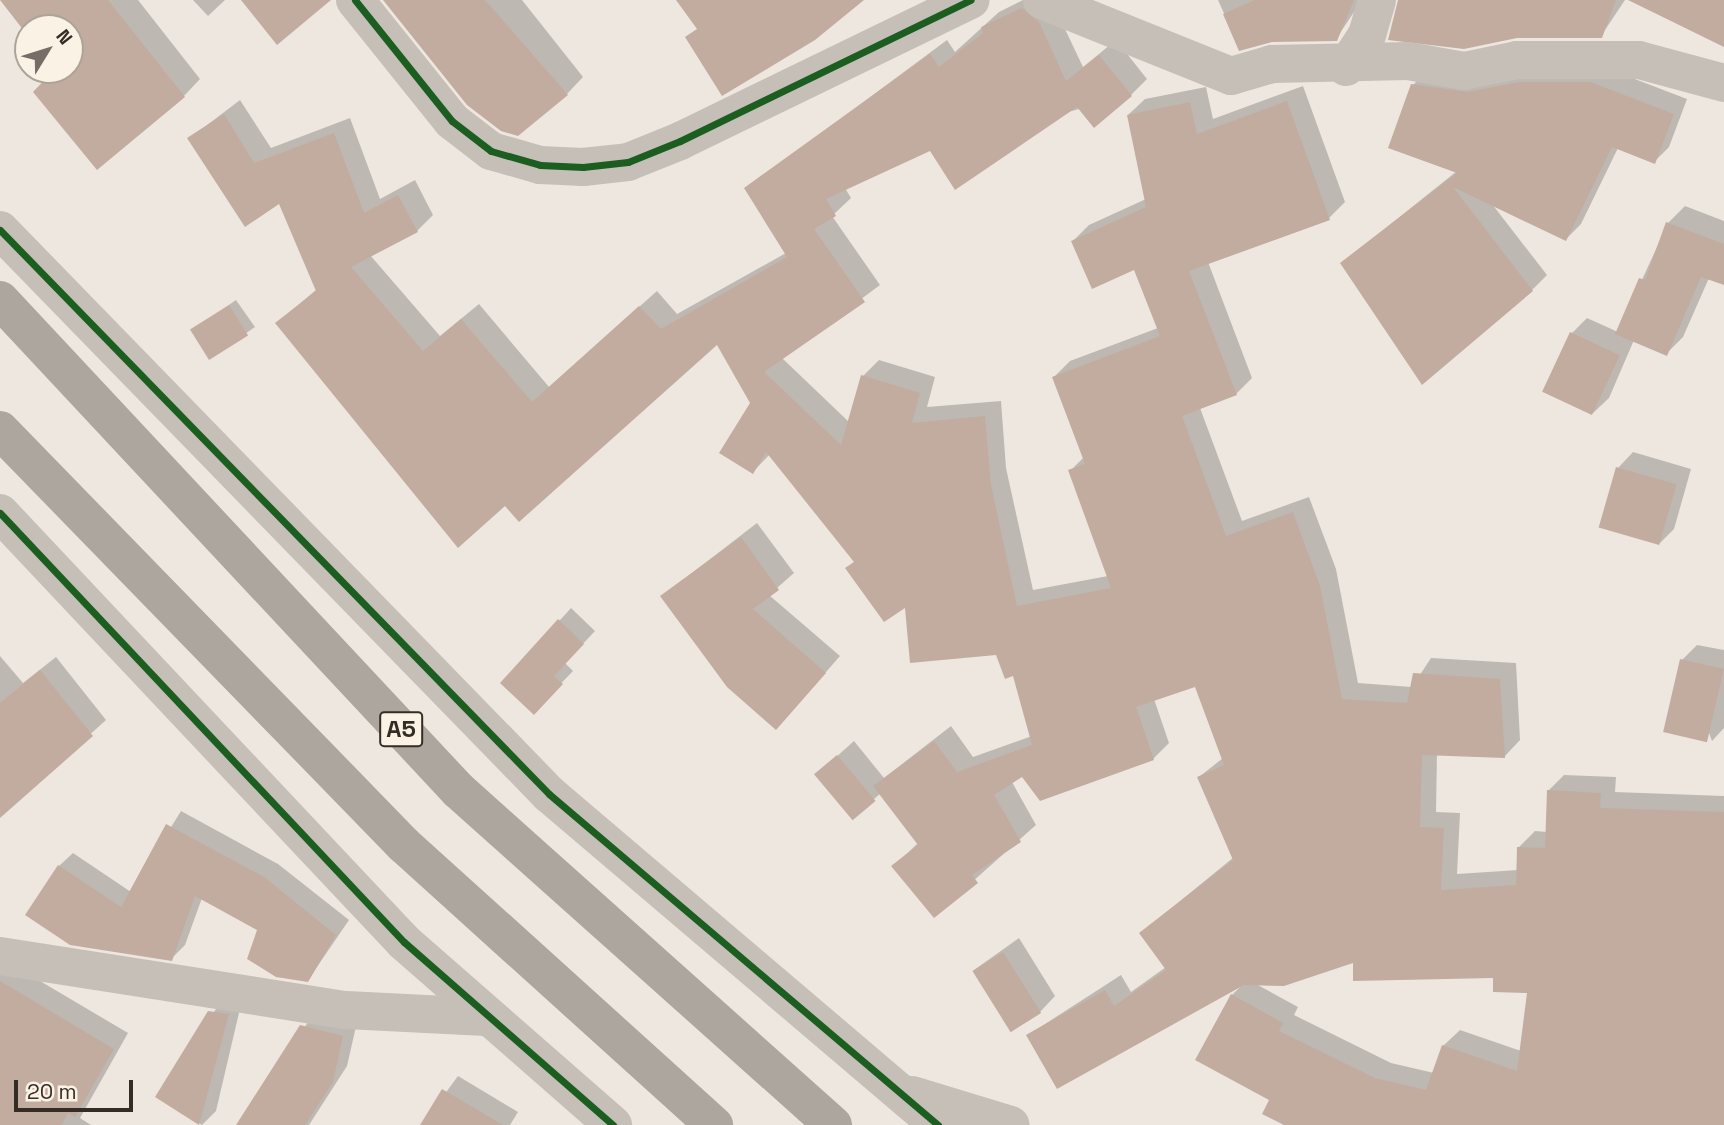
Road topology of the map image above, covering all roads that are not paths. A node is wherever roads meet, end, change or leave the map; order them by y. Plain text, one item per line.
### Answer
1 (355, 0) edge
2 (971, 0) edge
3 (1042, 0) edge
4 (1377, 0) edge
5 (1346, 67) junction
6 (1724, 83) edge
7 (0, 230) edge
8 (0, 300) edge
9 (0, 430) edge
10 (0, 513) edge
11 (0, 956) edge
12 (486, 1017) junction
13 (897, 1091) junction
14 (613, 1125) edge
15 (714, 1125) edge
16 (833, 1125) edge
17 (939, 1125) edge
18 (1011, 1125) edge

1 - 2 street
3 - 5 street
4 - 5 street
5 - 6 street
7 - 13 street
8 - 16 highway, A5
9 - 15 highway
10 - 12 street
11 - 12 street
12 - 14 street
13 - 17 street
13 - 18 street

